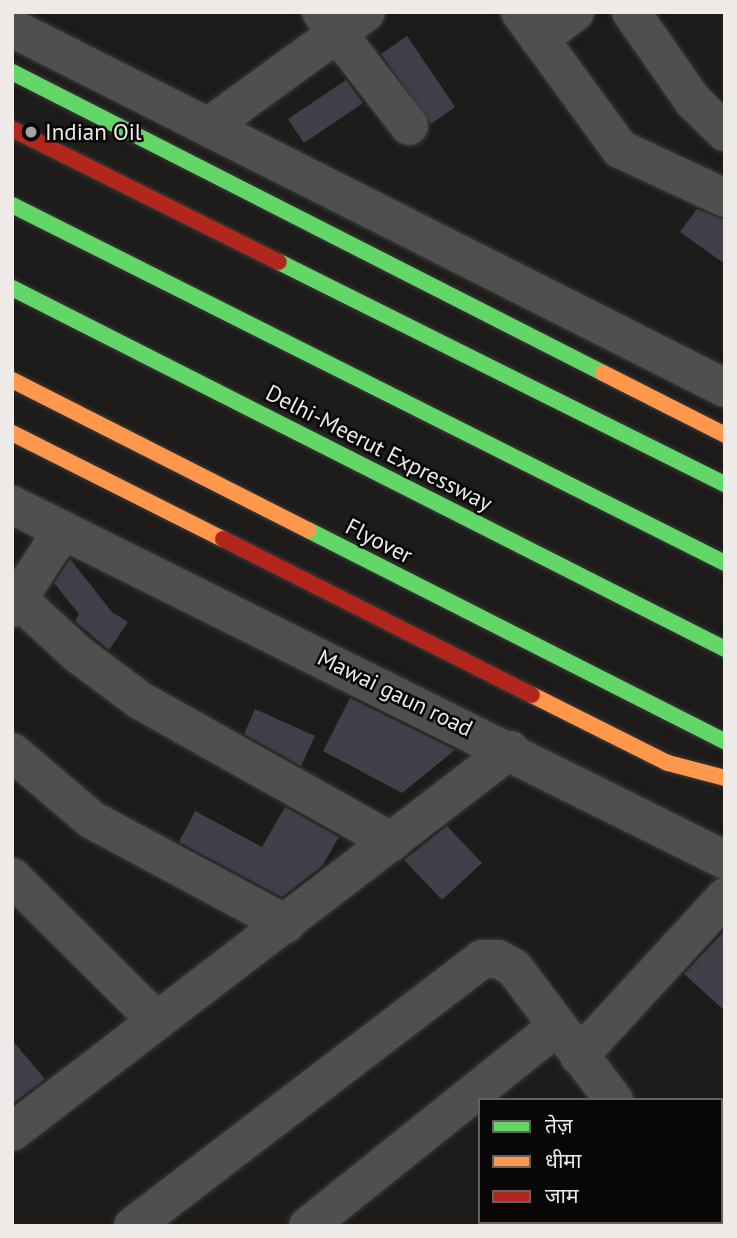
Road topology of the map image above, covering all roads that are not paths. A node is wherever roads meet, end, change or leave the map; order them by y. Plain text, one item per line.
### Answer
1 (575, 12) edge
2 (631, 12) edge
3 (341, 19) edge
4 (529, 26) edge
5 (12, 28) edge
6 (12, 72) edge
7 (409, 126) dead end
8 (208, 127) junction
9 (12, 129) edge
10 (725, 132) edge
11 (725, 198) edge
12 (12, 205) edge
13 (12, 288) edge
14 (12, 380) edge
15 (725, 388) edge
16 (12, 433) edge
17 (725, 435) edge
18 (725, 484) edge
19 (12, 505) edge
20 (63, 530) junction
21 (725, 562) edge
22 (15, 604) edge
23 (725, 649) edge
24 (725, 742) edge
25 (510, 750) junction
26 (12, 752) edge
27 (725, 778) edge
28 (393, 842) junction
29 (725, 860) edge
30 (12, 877) edge
31 (725, 897) edge
32 (286, 924) junction
33 (156, 1020) junction
34 (568, 1041) junction
35 (488, 1098) edge
36 (612, 1098) edge
37 (478, 1105) edge
38 (12, 1132) edge
39 (133, 1226) edge
40 (308, 1226) edge

1 - 4 street
2 - 10 street
3 - 7 street
3 - 8 street
4 - 11 street
5 - 8 street
6 - 17 main road
8 - 15 street
9 - 18 main road
12 - 21 main road
13 - 23 main road, Delhi-Meerut Expressway
14 - 24 main road, Flyover
16 - 27 main road
19 - 20 street, Mawai gaun road
20 - 22 street
20 - 25 street, Mawai gaun road
22 - 28 street
25 - 28 street
25 - 29 street, Mawai gaun road
26 - 32 street
28 - 32 street
30 - 33 street
31 - 34 street
32 - 33 street
33 - 38 street
34 - 35 street
34 - 36 street
34 - 39 street
37 - 40 street

